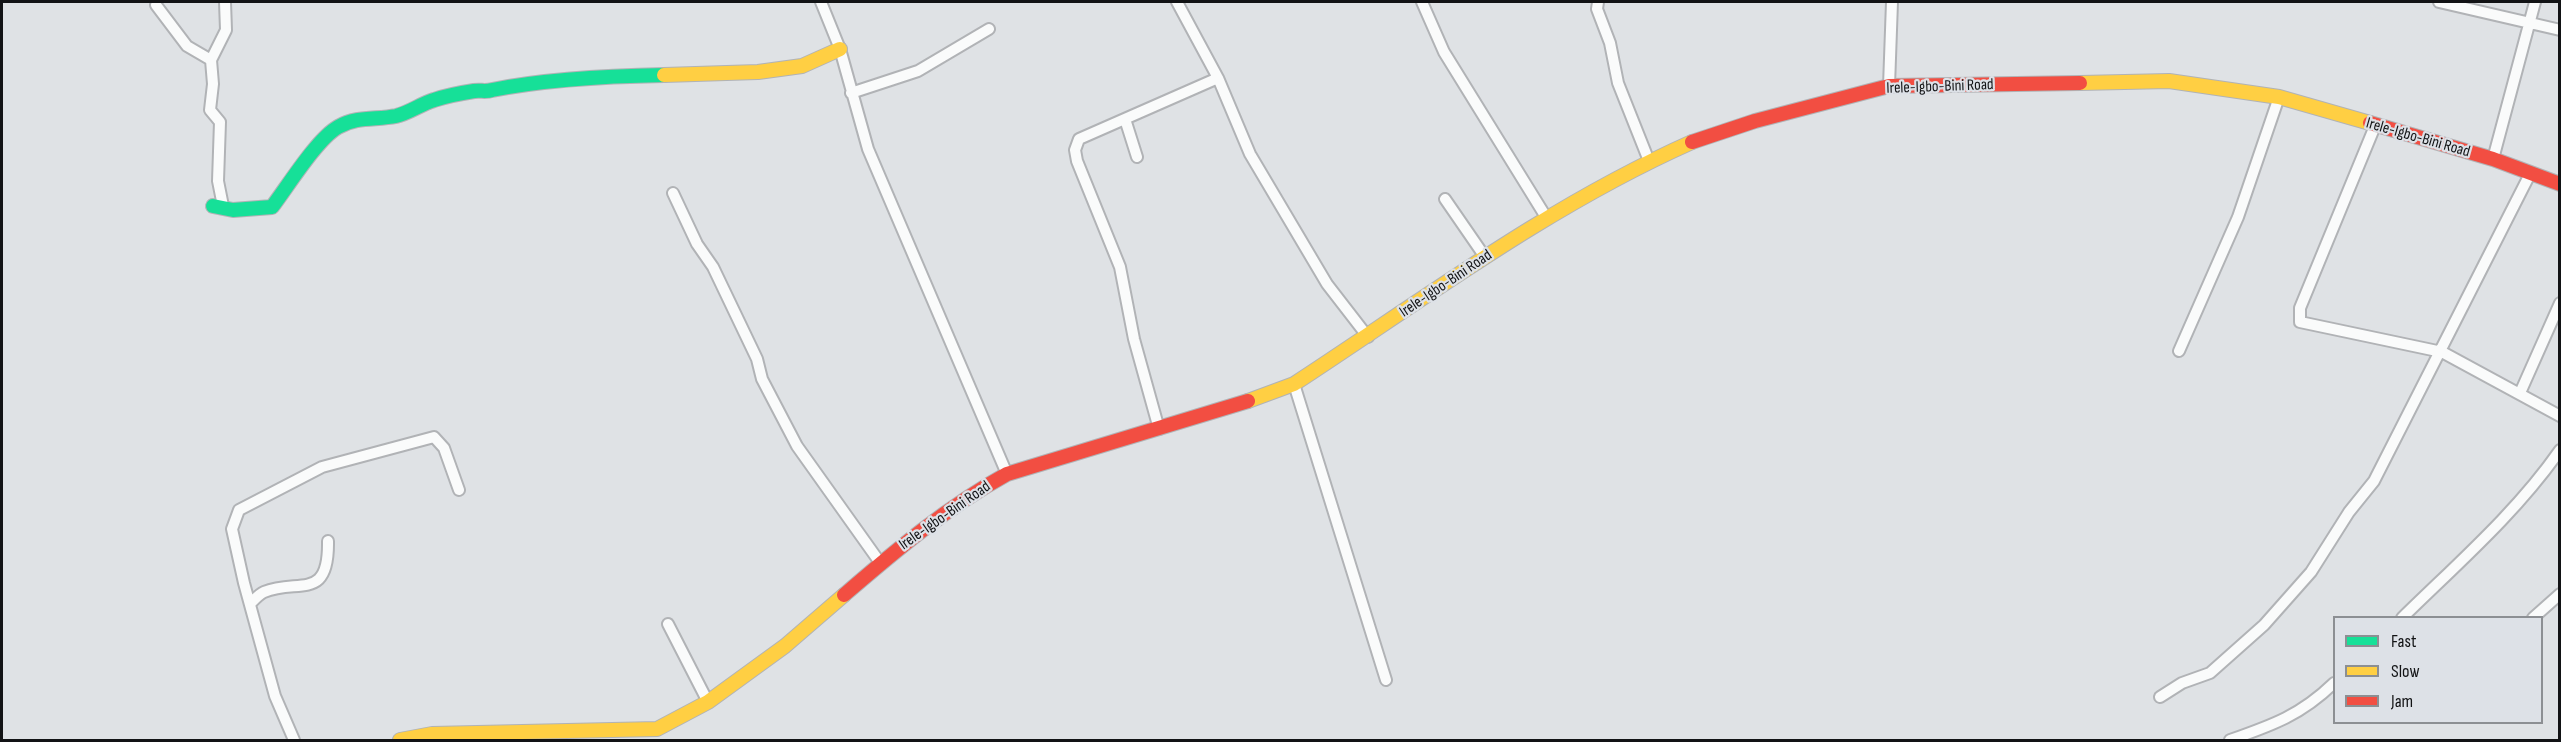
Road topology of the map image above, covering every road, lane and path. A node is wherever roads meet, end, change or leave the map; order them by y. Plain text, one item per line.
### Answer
1 (225, 2) edge
2 (821, 2) edge
3 (1177, 2) edge
4 (1422, 2) edge
5 (1598, 2) edge
6 (1892, 2) edge
7 (2439, 2) edge
8 (2535, 2) edge
9 (156, 5) dead end
10 (2529, 23) junction
11 (989, 29) dead end
12 (2559, 30) edge
13 (840, 49) junction
14 (211, 60) junction
15 (1218, 78) junction
16 (1888, 86) junction
17 (851, 93) junction
18 (2279, 97) junction
19 (1125, 119) junction
20 (2375, 126) junction
21 (1137, 157) dead end
22 (2493, 159) junction
23 (1649, 161) junction
24 (2530, 174) junction
25 (2559, 184) edge
26 (673, 193) dead end
27 (1445, 199) dead end
28 (218, 206) joint
29 (1546, 217) junction
30 (1485, 257) junction
31 (2559, 303) edge
32 (1368, 337) junction
33 (2179, 351) dead end
34 (2442, 352) junction
35 (1294, 384) junction
36 (2520, 393) junction
37 (2559, 416) edge
38 (1159, 429) junction
39 (2559, 450) edge
40 (1007, 474) junction
41 (459, 490) dead end
42 (328, 542) dead end
43 (881, 564) junction
44 (2559, 594) edge
45 (250, 604) junction
46 (2404, 616) edge
47 (2535, 616) edge
48 (668, 624) dead end
49 (1386, 680) dead end
50 (2333, 683) edge
51 (2160, 697) dead end
52 (708, 702) junction
53 (294, 741) edge
54 (400, 741) edge
55 (2230, 741) edge

1 - 14 street
2 - 13 street
3 - 15 street
4 - 29 street
5 - 23 street
6 - 16 street
7 - 10 street
8 - 10 street
9 - 14 street
10 - 12 street
10 - 22 street
11 - 17 street
13 - 17 street
13 - 28 street
14 - 28 street
15 - 19 street
15 - 32 street
16 - 18 street, Irele-Igbo-Bini Road
16 - 23 street, Irele-Igbo-Bini Road
17 - 40 street
18 - 20 street, Irele-Igbo-Bini Road
18 - 33 street
19 - 21 street
19 - 38 street
20 - 22 street, Irele-Igbo-Bini Road
20 - 34 street
22 - 24 street, Irele-Igbo-Bini Road
23 - 29 street, Irele-Igbo-Bini Road
24 - 25 street, Irele-Igbo-Bini Road
24 - 34 street
26 - 43 street
27 - 30 street
29 - 30 street, Irele-Igbo-Bini Road
30 - 32 street, Irele-Igbo-Bini Road
31 - 36 street
32 - 35 street, Irele-Igbo-Bini Road
34 - 36 street
34 - 51 street
35 - 38 street, Irele-Igbo-Bini Road
35 - 49 street
36 - 37 street
38 - 40 street, Irele-Igbo-Bini Road
39 - 46 street
40 - 43 street, Irele-Igbo-Bini Road
41 - 45 street
42 - 45 street
43 - 52 street, Irele-Igbo-Bini Road
44 - 47 street
45 - 53 street
48 - 52 street
50 - 55 street
52 - 54 street, Irele-Igbo-Bini Road

